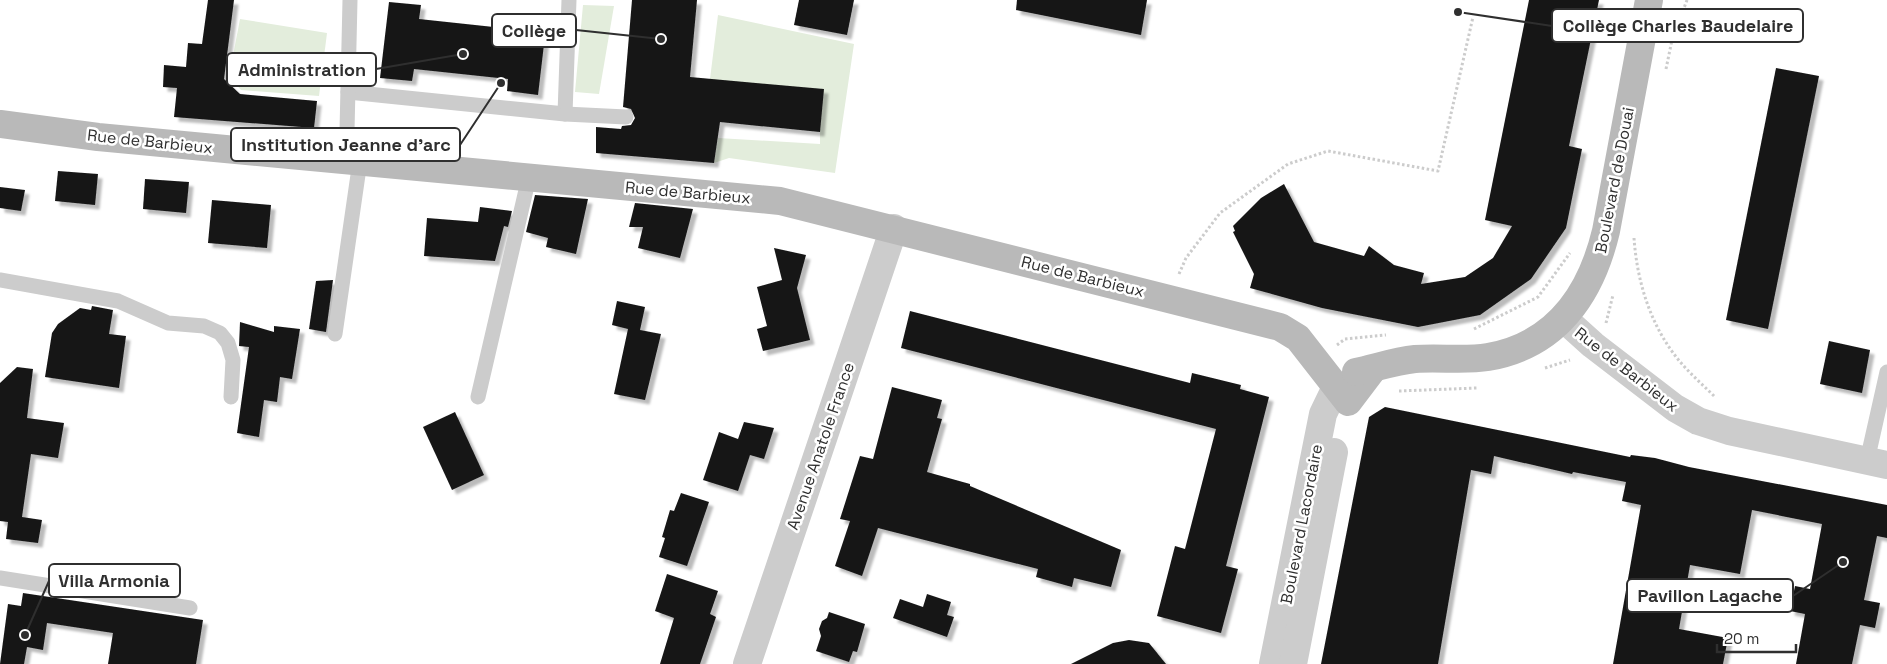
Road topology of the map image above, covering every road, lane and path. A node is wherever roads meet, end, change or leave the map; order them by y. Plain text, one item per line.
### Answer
1 (350, 0) edge
2 (569, 0) edge
3 (1649, 0) edge
4 (1658, 0) edge
5 (1473, 17) dead end
6 (1642, 33) junction
7 (348, 92) junction
8 (565, 114) junction
9 (626, 117) dead end
10 (0, 124) edge
11 (351, 160) junction
12 (529, 177) junction
13 (894, 228) junction
14 (1633, 234) dead end
15 (1572, 250) dead end
16 (0, 280) edge
17 (1170, 298) junction
18 (1563, 318) junction
19 (1470, 331) dead end
20 (335, 334) dead end
21 (1391, 335) dead end
22 (1316, 360) junction
23 (1887, 372) edge
24 (1342, 395) junction
25 (231, 397) dead end
26 (478, 397) dead end
27 (1716, 398) dead end
28 (1877, 463) edge
29 (0, 578) edge
30 (190, 608) dead end
31 (747, 664) edge
32 (1273, 664) edge
33 (1293, 664) edge

1 - 7 lane
2 - 8 lane
3 - 6 main road, Boulevard de Douai
4 - 6 main road, Boulevard de Douai
5 - 17 path
6 - 18 main road, Boulevard de Douai
7 - 8 lane
7 - 11 lane
8 - 9 lane
10 - 11 main road, Rue de Barbieux
11 - 12 main road, Rue de Barbieux
11 - 20 lane
12 - 13 main road, Rue de Barbieux
12 - 26 lane
13 - 17 main road, Rue de Barbieux
13 - 31 street, Avenue Anatole France
14 - 27 path
15 - 19 path
16 - 25 lane
17 - 22 main road, Rue de Barbieux
18 - 24 main road, Rue de Barbieux
18 - 28 street, Rue de Barbieux
21 - 22 path
22 - 24 main road, Rue de Barbieux
23 - 28 lane
24 - 32 street, Boulevard Lacordaire
24 - 33 street, Boulevard Lacordaire
29 - 30 lane

